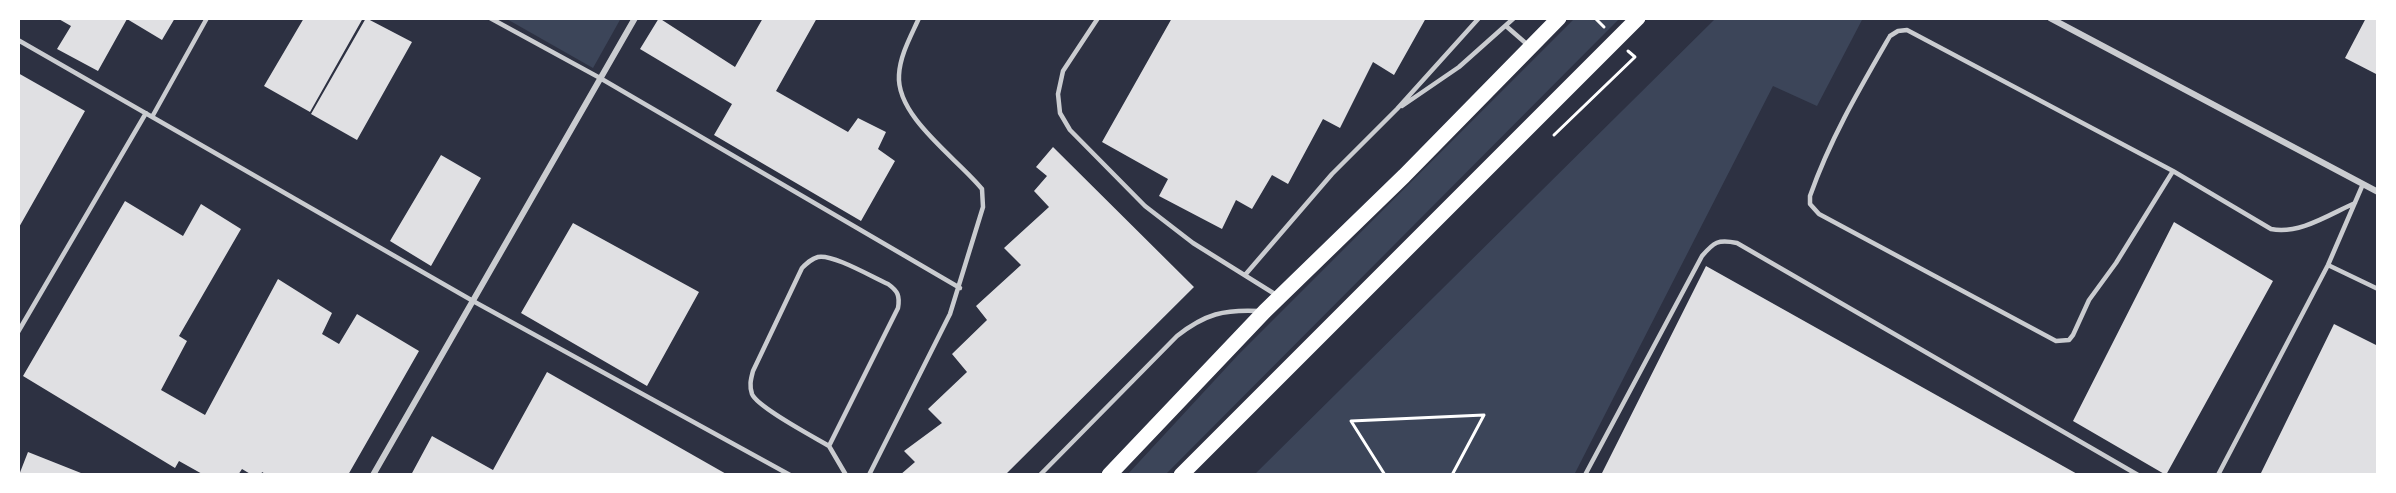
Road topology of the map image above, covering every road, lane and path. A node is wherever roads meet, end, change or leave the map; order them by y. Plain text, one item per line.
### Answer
1 (207, 18) edge
2 (490, 18) edge
3 (635, 18) edge
4 (919, 18) edge
5 (1098, 18) edge
6 (1479, 18) edge
7 (1514, 18) edge
8 (1559, 18) edge
9 (1638, 18) edge
10 (2050, 18) edge
11 (1506, 26) junction
12 (18, 40) edge
13 (1529, 47) junction
14 (1635, 57) dead end
15 (600, 78) junction
16 (1397, 109) junction
17 (146, 113) junction
18 (152, 117) junction
19 (1554, 135) dead end
20 (2173, 171) junction
21 (2363, 184) junction
22 (2378, 192) edge
23 (2355, 202) junction
24 (2328, 265) junction
25 (1245, 275) junction
26 (960, 288) junction
27 (2378, 289) edge
28 (1280, 298) junction
29 (473, 301) junction
30 (1265, 311) junction
31 (18, 332) edge
32 (830, 446) junction
33 (373, 475) edge
34 (790, 475) edge
35 (846, 475) edge
36 (869, 475) edge
37 (1040, 475) edge
38 (1109, 475) edge
39 (1181, 475) edge
40 (1385, 475) edge
41 (1452, 475) edge
42 (1585, 475) edge
43 (2138, 475) edge
44 (2217, 475) edge

1 - 18 lane
2 - 15 lane
3 - 15 street
4 - 26 lane
5 - 25 lane
6 - 16 lane
7 - 11 lane
8 - 13 highway
9 - 39 highway
10 - 21 street
11 - 13 lane
11 - 16 lane
12 - 17 lane
13 - 28 highway
14 - 19 path
15 - 26 lane
15 - 29 street
16 - 25 lane
17 - 18 lane
17 - 31 lane
18 - 29 lane
20 - 20 lane
20 - 23 lane
21 - 22 street
21 - 23 lane
23 - 24 lane
24 - 27 lane
24 - 44 lane
25 - 28 lane
26 - 36 lane
28 - 30 highway
29 - 33 street
29 - 34 lane
30 - 37 lane
30 - 38 highway
32 - 32 lane
32 - 35 lane
40 - 41 path
42 - 43 lane

